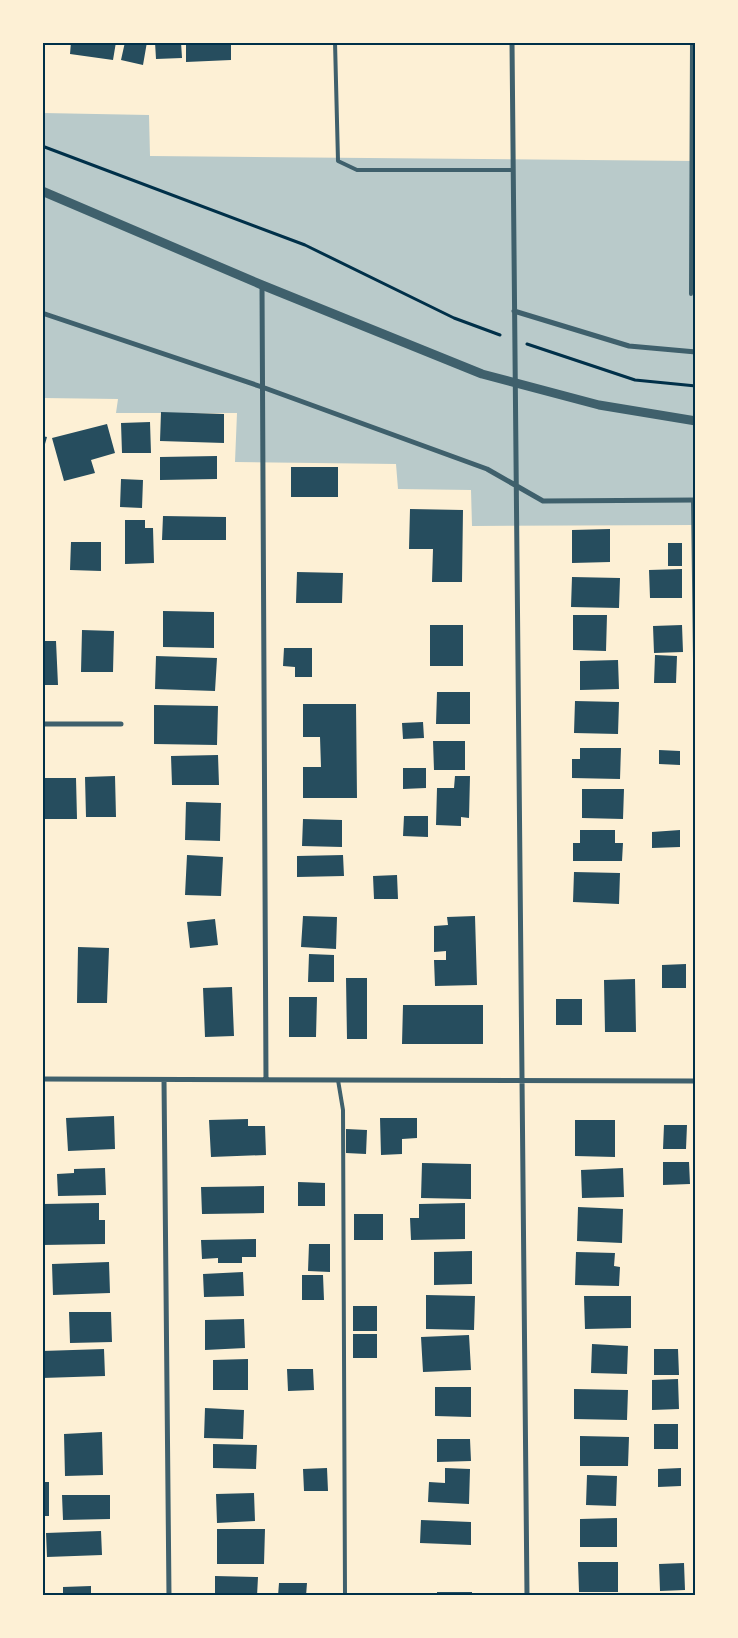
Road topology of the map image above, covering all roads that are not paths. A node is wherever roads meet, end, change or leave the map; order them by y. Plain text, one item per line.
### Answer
1 (335, 42) edge
2 (512, 42) edge
3 (692, 42) edge
4 (513, 170) junction
5 (42, 191) edge
6 (262, 285) junction
7 (692, 294) dead end
8 (514, 312) junction
9 (42, 313) edge
10 (696, 352) edge
11 (514, 383) junction
12 (262, 387) junction
13 (696, 420) edge
14 (515, 485) junction
15 (694, 500) edge
16 (42, 724) edge
17 (121, 724) dead end
18 (696, 739) edge
19 (42, 1079) edge
20 (164, 1080) junction
21 (266, 1080) junction
22 (338, 1080) junction
23 (524, 1080) junction
24 (696, 1080) edge
25 (169, 1596) edge
26 (345, 1596) edge
27 (527, 1596) edge

1 - 4 lane
2 - 4 street
3 - 7 lane
4 - 8 street
5 - 6 street
6 - 11 street
6 - 12 street
8 - 10 street
8 - 11 street
9 - 12 street
11 - 13 street
11 - 14 street
12 - 14 street
12 - 21 street
14 - 15 street
14 - 23 street
15 - 18 lane
16 - 17 street
19 - 20 street
20 - 21 street
20 - 25 street
21 - 22 street
22 - 23 street
22 - 26 lane
23 - 24 street
23 - 27 street

